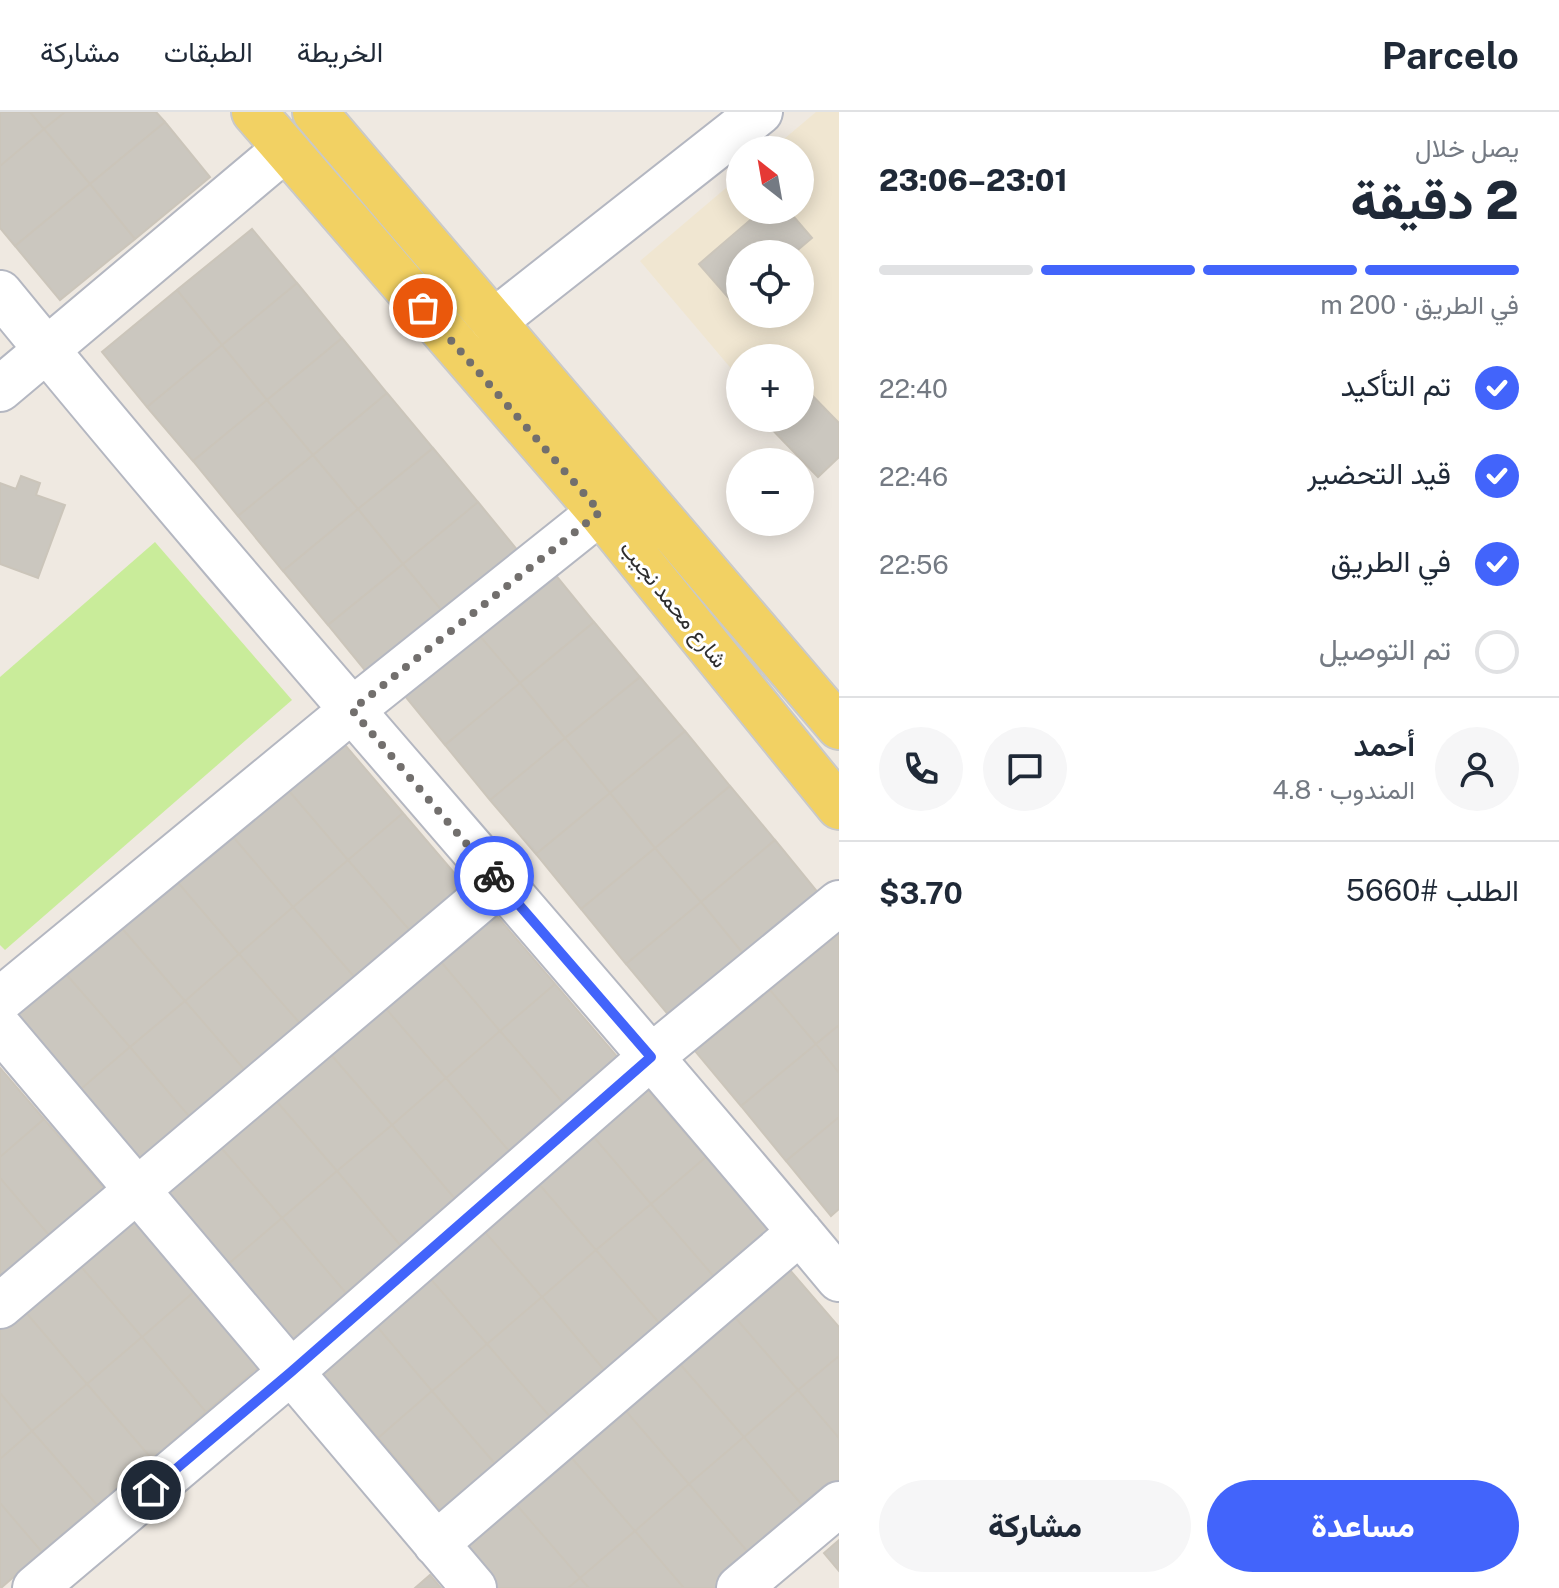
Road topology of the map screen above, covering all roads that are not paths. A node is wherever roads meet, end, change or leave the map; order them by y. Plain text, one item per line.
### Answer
1 (254, 112) edge
2 (315, 112) edge
3 (753, 114) edge
4 (285, 149) junction
5 (0, 293) edge
6 (493, 322) junction
7 (46, 350) junction
8 (0, 389) edge
9 (600, 512) junction
10 (352, 710) junction
11 (839, 727) edge
12 (839, 807) edge
13 (500, 883) junction
14 (839, 903) edge
15 (0, 1000) edge
16 (0, 1028) edge
17 (651, 1057) junction
18 (137, 1189) junction
19 (800, 1232) junction
20 (839, 1279) edge
21 (0, 1306) edge
22 (291, 1372) junction
23 (839, 1504) edge
24 (436, 1544) junction
25 (767, 1579) edge
26 (35, 1588) edge
27 (474, 1588) edge

1 - 4 main road, شارع محمد نجيب
2 - 6 main road, شارع محمد نجيب
3 - 6 street
4 - 7 street
4 - 9 main road, شارع محمد نجيب
5 - 7 street
6 - 11 main road, شارع محمد نجيب
7 - 8 street
7 - 10 street
9 - 10 street
9 - 12 main road, شارع محمد نجيب
10 - 13 street
10 - 15 street
13 - 17 street
13 - 18 street
14 - 17 street
16 - 18 street
17 - 19 street
17 - 22 street
18 - 21 street
18 - 22 street
19 - 20 street
19 - 24 street
22 - 24 street
22 - 26 street
23 - 25 street
24 - 27 street

